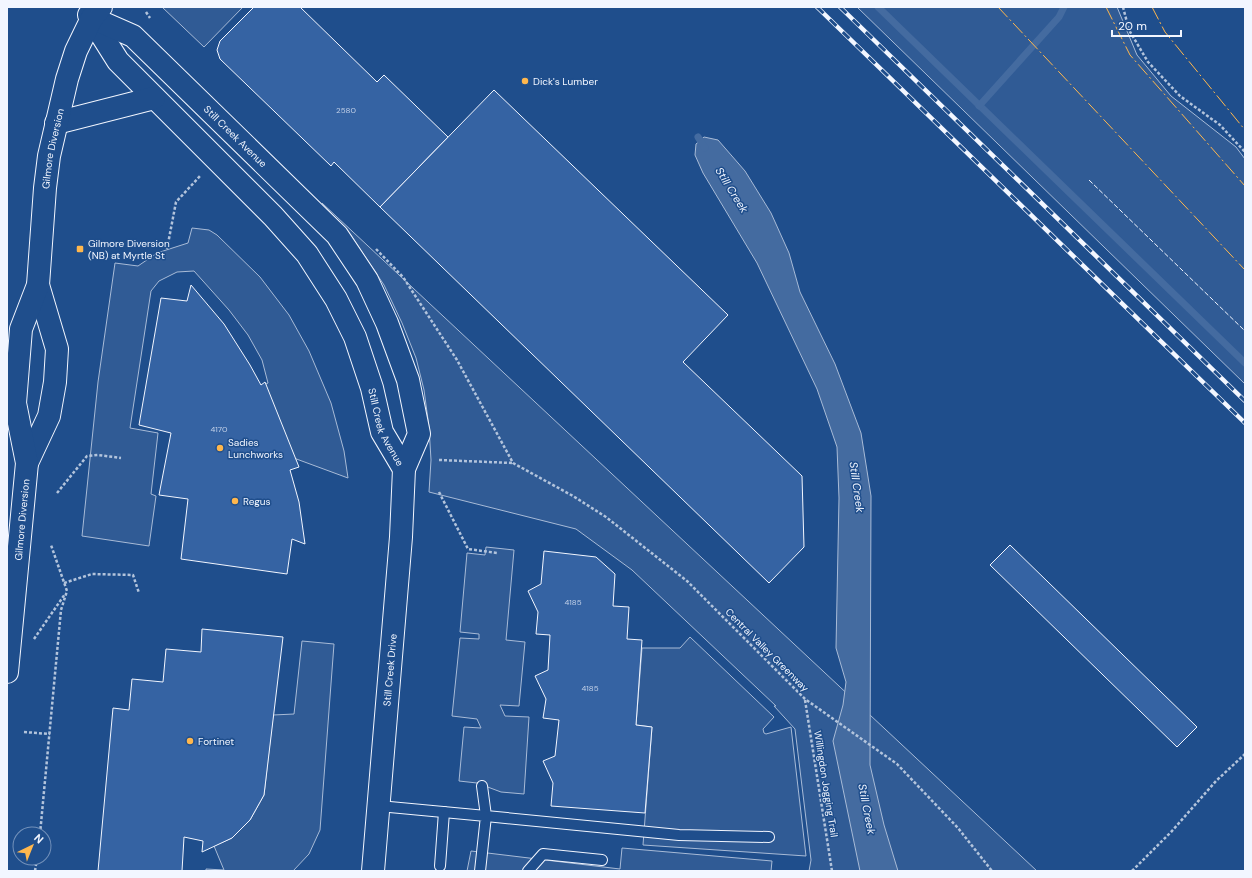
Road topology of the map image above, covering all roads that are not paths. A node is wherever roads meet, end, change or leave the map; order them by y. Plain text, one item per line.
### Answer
1 (92, 11) edge
2 (154, 98) junction
3 (56, 123) junction
4 (38, 285) junction
5 (27, 462) junction
6 (404, 469) junction
7 (7, 672) edge
8 (482, 786) dead end
9 (379, 806) junction
10 (444, 812) junction
11 (486, 816) junction
12 (769, 838) dead end
13 (602, 860) dead end
14 (440, 866) dead end
15 (374, 871) edge
16 (480, 871) edge
17 (528, 871) edge

1 - 2 street, Still Creek Avenue
1 - 3 street, Gilmore Diversion
1 - 6 street, Still Creek Avenue
2 - 3 street
2 - 6 street, Still Creek Avenue
3 - 4 street, Gilmore Diversion
4 - 5 street, Gilmore Diversion
4 - 5 street, Gilmore Diversion
5 - 7 street, Gilmore Diversion
6 - 9 street, Still Creek Drive
8 - 11 lane
9 - 10 lane
9 - 15 street, Still Creek Drive
10 - 11 lane
10 - 14 lane
11 - 12 lane
11 - 16 lane
13 - 17 lane

